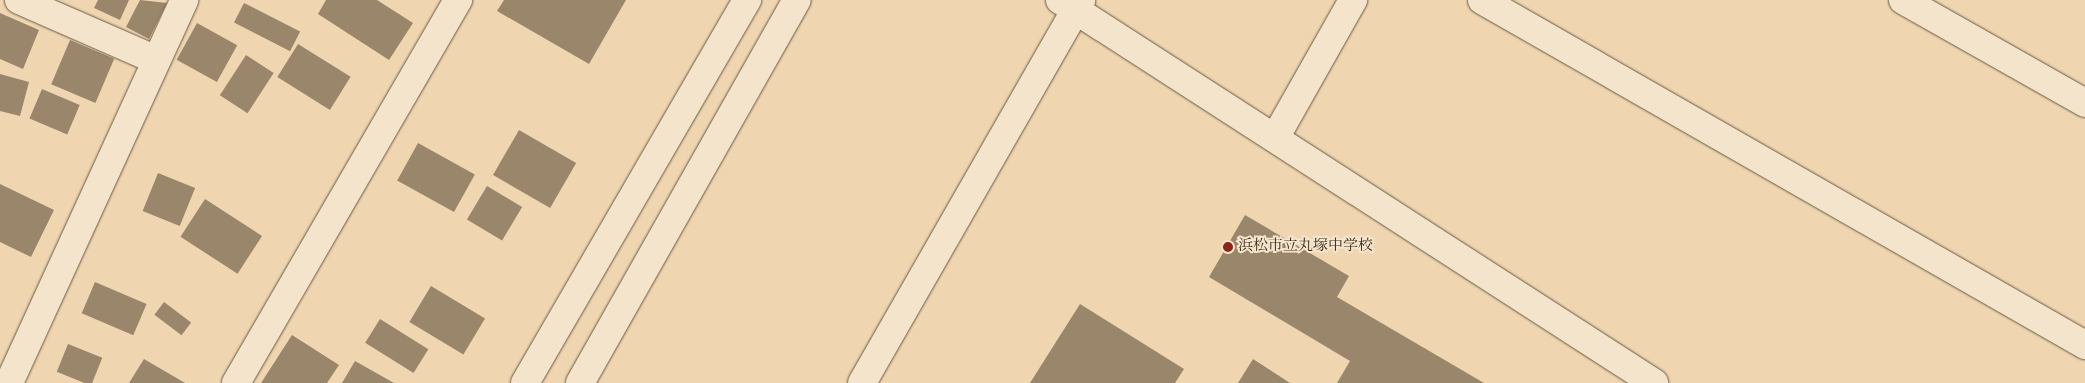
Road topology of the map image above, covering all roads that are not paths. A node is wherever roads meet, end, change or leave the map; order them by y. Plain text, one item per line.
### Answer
1 (19, 0) edge
2 (184, 0) edge
3 (458, 0) edge
4 (747, 0) edge
5 (797, 0) edge
6 (1353, 0) edge
7 (1482, 0) edge
8 (1903, 0) edge
9 (1072, 3) edge
10 (154, 59) junction
11 (2085, 103) edge
12 (1275, 138) junction
13 (2085, 345) edge
14 (9, 383) edge
15 (236, 383) edge
16 (526, 383) edge
17 (580, 383) edge
18 (862, 383) edge
19 (1654, 383) edge

1 - 10 street
2 - 10 street
3 - 15 street
4 - 16 street
5 - 17 street
6 - 12 street
7 - 13 street
8 - 11 street
9 - 12 street
9 - 18 street
10 - 14 street
12 - 19 street

